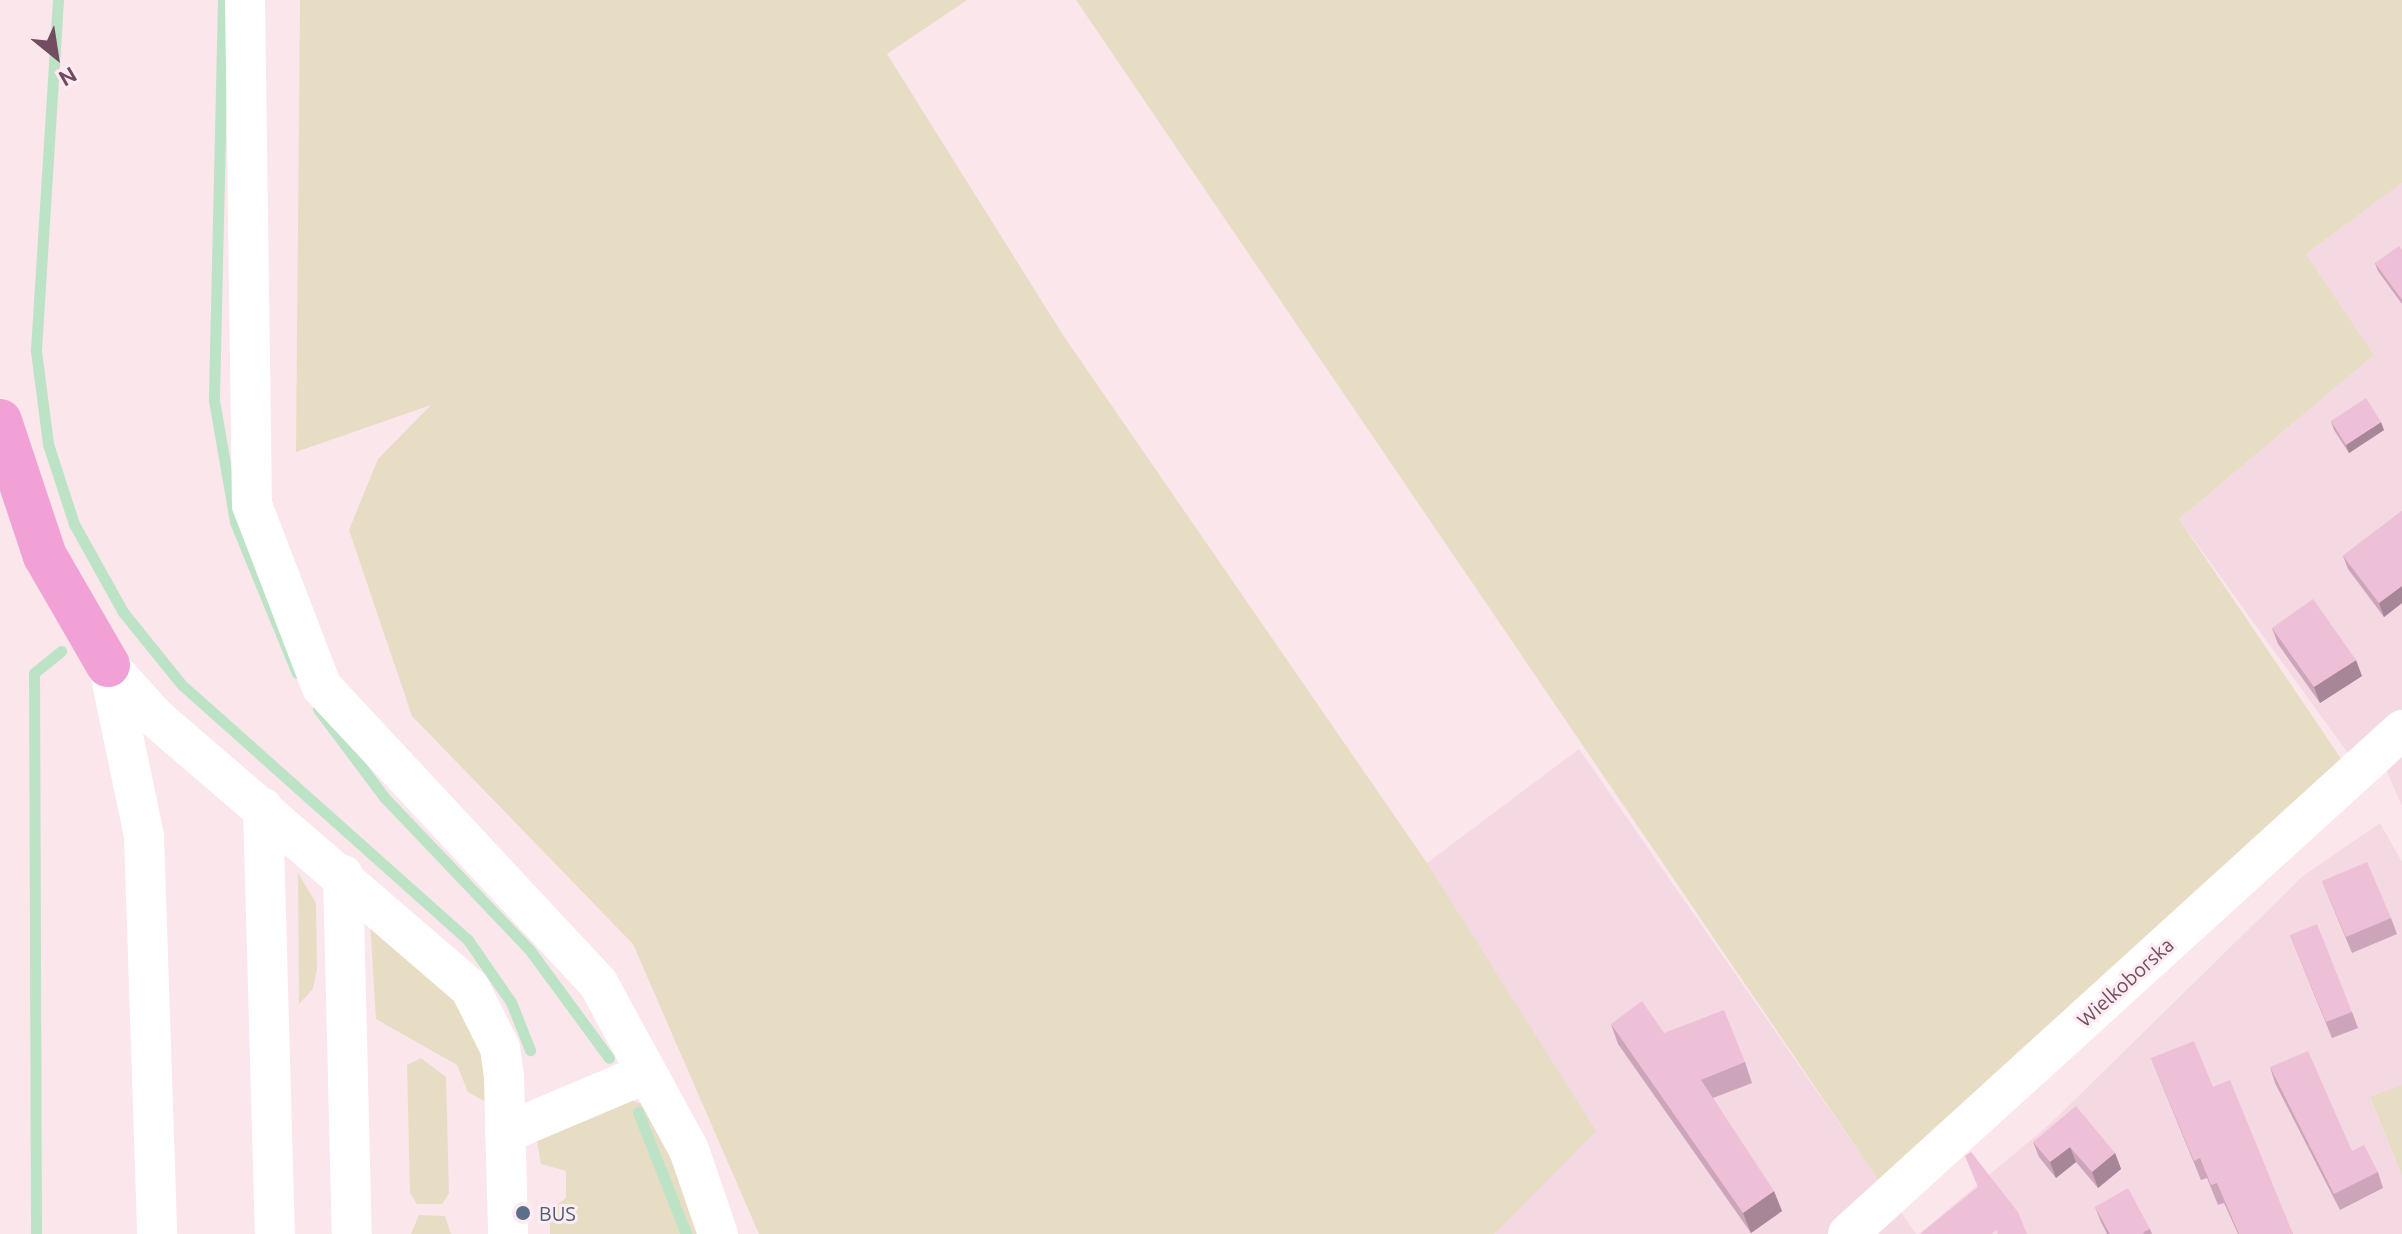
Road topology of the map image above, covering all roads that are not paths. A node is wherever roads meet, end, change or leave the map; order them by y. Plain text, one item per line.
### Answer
1 (245, 0) edge
2 (0, 421) edge
3 (108, 665) junction
4 (2402, 730) edge
5 (263, 808) junction
6 (343, 875) junction
7 (647, 1073) junction
8 (505, 1133) junction
9 (157, 1234) edge
10 (275, 1234) edge
11 (352, 1234) edge
12 (508, 1234) edge
13 (718, 1234) edge
14 (1848, 1234) edge

1 - 7 street
2 - 3 highway
3 - 5 street
3 - 9 street
4 - 14 street, Wielkoborska
5 - 6 street
5 - 10 street
6 - 8 street
6 - 11 street
7 - 8 street
7 - 13 street
8 - 12 street

